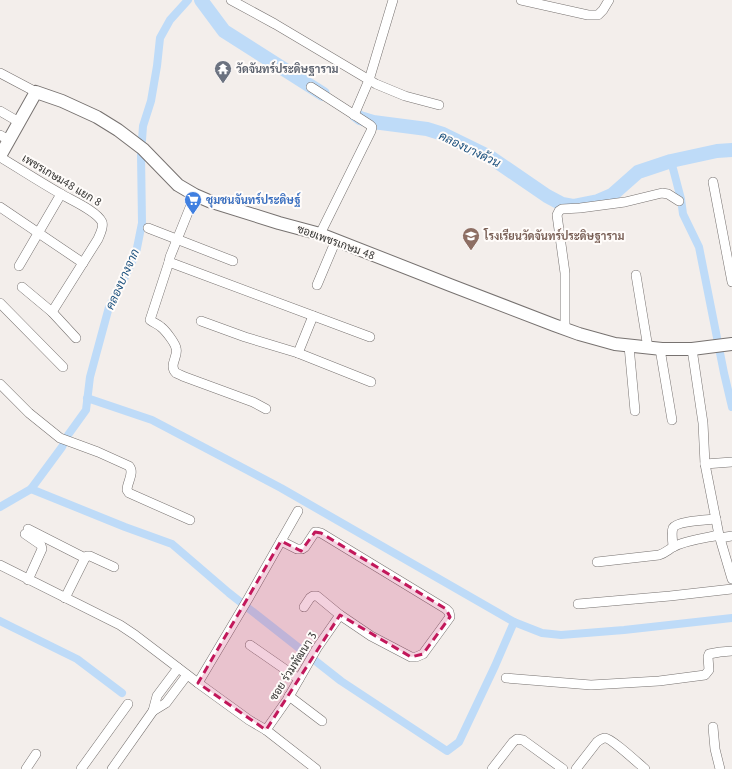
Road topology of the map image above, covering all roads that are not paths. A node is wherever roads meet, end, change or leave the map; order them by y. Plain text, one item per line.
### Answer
1 (231, 0) edge
2 (393, 0) edge
3 (521, 0) edge
4 (609, 0) edge
5 (0, 73) edge
6 (370, 80) junction
7 (311, 87) dead end
8 (36, 92) junction
9 (439, 105) dead end
10 (357, 110) junction
11 (0, 111) edge
12 (19, 122) junction
13 (5, 137) edge
14 (0, 156) edge
15 (713, 182) dead end
16 (61, 194) junction
17 (195, 196) junction
18 (679, 201) dead end
19 (0, 207) edge
20 (148, 228) dead end
21 (38, 233) junction
22 (320, 234) junction
23 (177, 239) junction
24 (336, 240) junction
25 (233, 261) dead end
26 (169, 262) junction
27 (83, 263) junction
28 (19, 266) dead end
29 (636, 276) dead end
30 (732, 282) edge
31 (317, 285) dead end
32 (22, 287) dead end
33 (0, 303) edge
34 (52, 312) junction
35 (313, 316) junction
36 (201, 321) dead end
37 (565, 329) junction
38 (370, 337) dead end
39 (76, 338) dead end
40 (728, 344) edge
41 (629, 346) junction
42 (654, 348) junction
43 (692, 349) junction
44 (298, 353) junction
45 (63, 367) dead end
46 (371, 382) dead end
47 (0, 384) edge
48 (266, 409) dead end
49 (636, 411) dead end
50 (672, 420) dead end
51 (732, 462) edge
52 (705, 464) junction
53 (298, 512) dead end
54 (716, 519) junction
55 (190, 520) dead end
56 (732, 536) edge
57 (719, 537) junction
58 (281, 541) junction
59 (673, 547) junction
60 (85, 558) junction
61 (597, 562) dead end
62 (0, 565) edge
63 (114, 567) dead end
64 (28, 580) junction
65 (732, 580) edge
66 (732, 589) edge
67 (65, 598) junction
68 (578, 604) dead end
69 (304, 607) dead end
70 (340, 615) junction
71 (250, 645) dead end
72 (732, 651) edge
73 (178, 668) junction
74 (187, 675) junction
75 (506, 678) dead end
76 (299, 679) junction
77 (198, 683) junction
78 (289, 696) junction
79 (128, 704) dead end
80 (153, 711) junction
81 (322, 721) dead end
82 (713, 727) dead end
83 (266, 730) junction
84 (36, 754) dead end
85 (26, 769) edge
86 (81, 769) edge
87 (112, 769) edge
88 (316, 769) edge
89 (492, 769) edge
90 (563, 769) edge
91 (576, 769) edge
92 (645, 769) edge
93 (720, 769) edge

1 - 6 street
2 - 6 street
3 - 4 street
5 - 8 street
6 - 9 street
6 - 10 street
7 - 10 street
8 - 12 street
8 - 17 street, ซอยเพชรเกษม 48
10 - 22 street
11 - 12 street
12 - 13 street
13 - 14 street
14 - 16 street, เพชรเกษม48 แยก 8
15 - 30 street
16 - 21 street
16 - 27 street, เพชรเกษม48 แยก 8
17 - 22 street, ซอยเพชรเกษม 48
17 - 23 street
18 - 37 street
19 - 21 street
20 - 23 street
21 - 27 street
21 - 28 street
22 - 24 street, ซอยเพชรเกษม 48
23 - 25 street
23 - 26 street
24 - 31 street
24 - 37 street, ซอยเพชรเกษม 48
26 - 35 street
26 - 48 street
27 - 34 street, เพชรเกษม48 แยก 8
29 - 42 street
32 - 34 street
33 - 45 street
34 - 39 street
35 - 38 street
35 - 44 street
36 - 44 street
37 - 41 street, ซอยเพชรเกษม 48
40 - 43 street, ซอยเพชรเกษม 48
41 - 42 street, ซอยเพชรเกษม 48
41 - 49 street
42 - 43 street, ซอยเพชรเกษม 48
42 - 50 street
43 - 52 street
44 - 46 street
47 - 55 street
51 - 52 street
52 - 54 street
53 - 58 street
54 - 57 street
54 - 59 street
56 - 57 street
57 - 59 street
57 - 65 street
58 - 70 street
58 - 77 street
59 - 61 street
60 - 63 street
60 - 64 street
60 - 67 street
62 - 64 street
64 - 67 street
66 - 68 street
67 - 73 street
69 - 70 street
70 - 76 street, ซอย ร่วมพัฒนา 3
71 - 76 street
72 - 75 street
73 - 74 street
73 - 80 street
74 - 77 street
74 - 80 street
76 - 78 street, ซอย ร่วมพัฒนา 3
77 - 83 street
78 - 81 street
78 - 83 street, ซอย ร่วมพัฒนา 3
79 - 86 street
80 - 87 street
82 - 93 street
83 - 88 street
84 - 85 street
89 - 90 street
91 - 92 street

